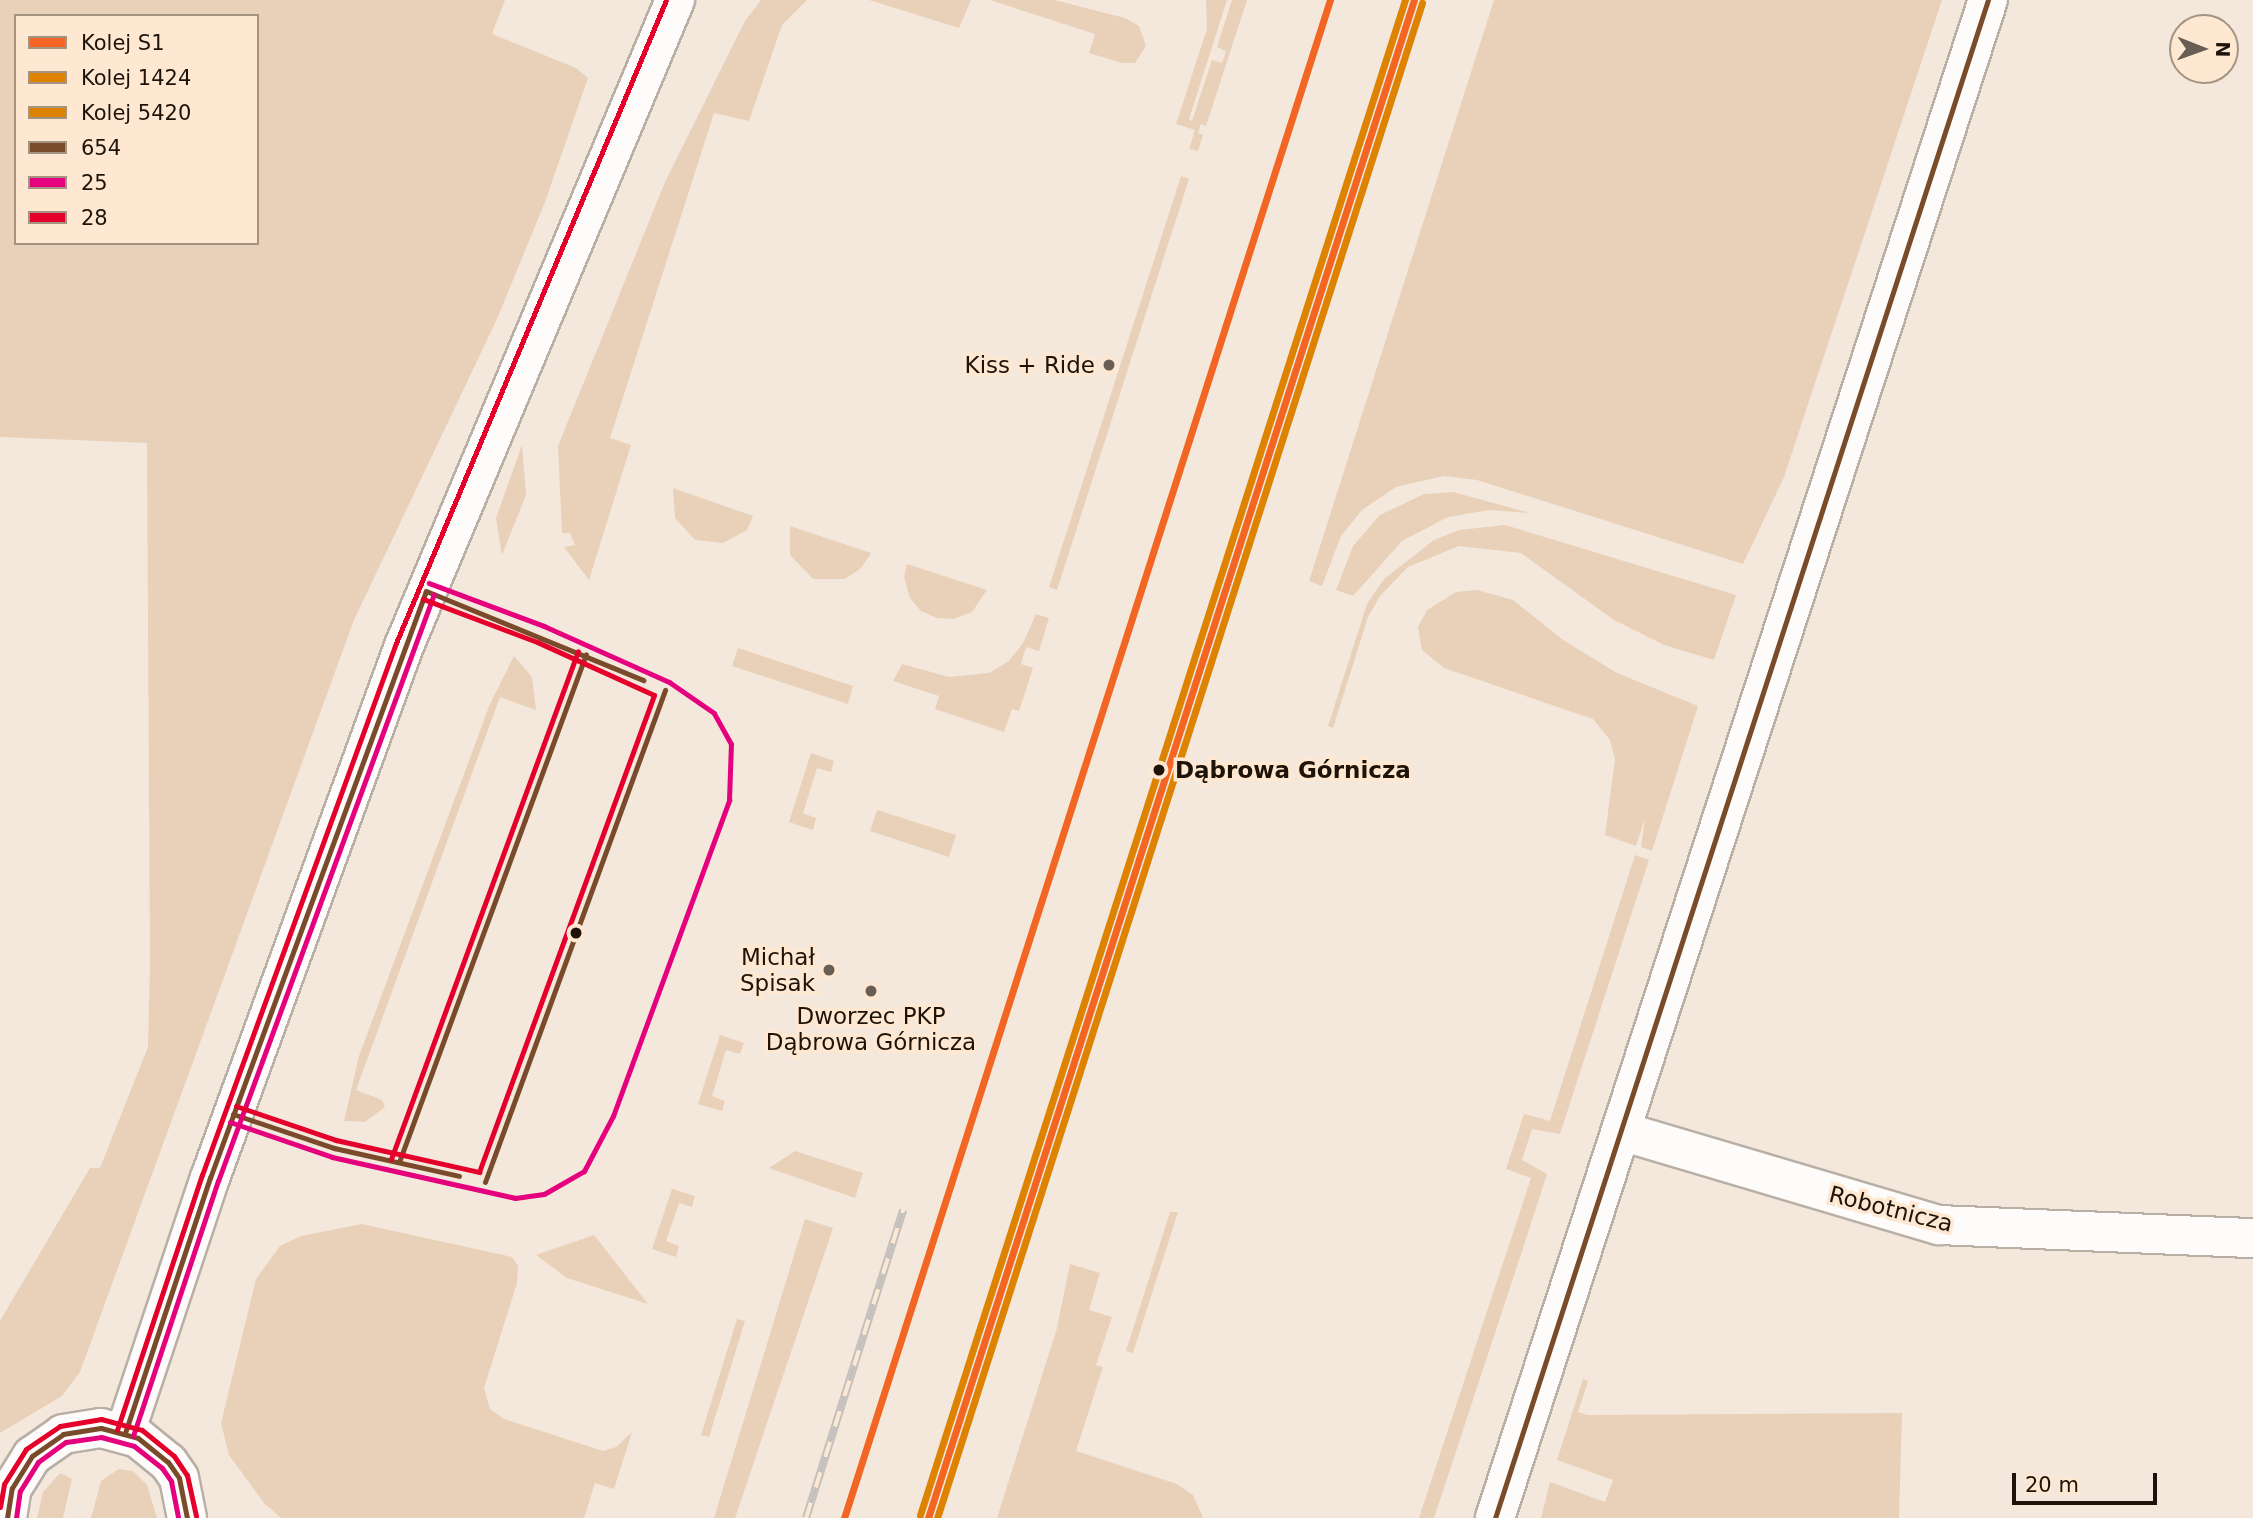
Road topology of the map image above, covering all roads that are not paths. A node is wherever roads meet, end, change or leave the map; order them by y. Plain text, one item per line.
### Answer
1 (675, 0) edge
2 (1988, 0) edge
3 (1621, 1131) junction
4 (2253, 1238) edge
5 (125, 1433) junction
6 (5, 1510) edge
7 (187, 1518) edge
8 (1495, 1518) edge

1 - 5 street
2 - 3 street
3 - 4 street, Robotnicza
3 - 8 street
5 - 6 street
5 - 7 street

